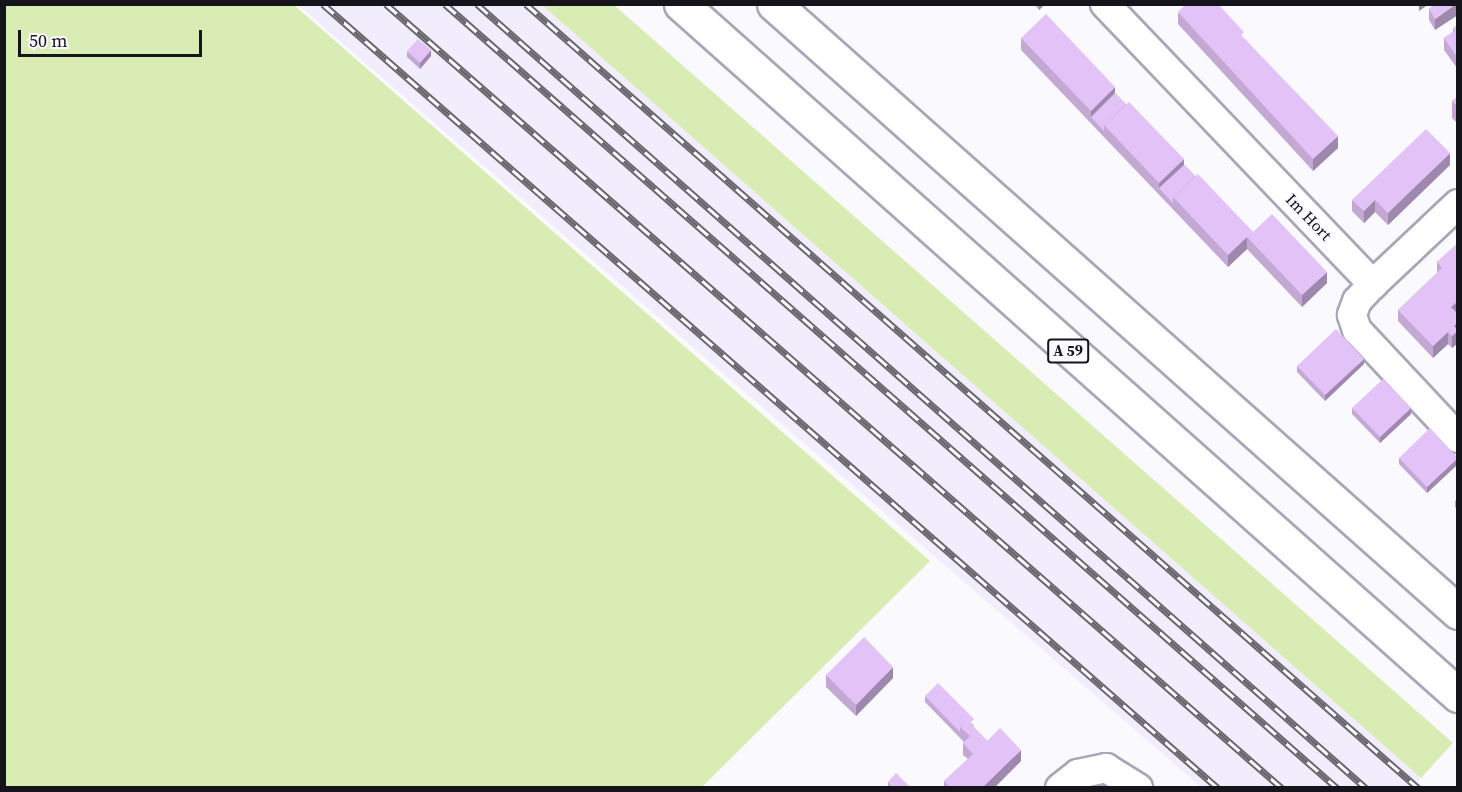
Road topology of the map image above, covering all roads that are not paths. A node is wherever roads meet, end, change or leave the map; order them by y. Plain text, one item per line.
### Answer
1 (681, 4) edge
2 (774, 4) edge
3 (1105, 5) edge
4 (1458, 204) edge
5 (1373, 284) junction
6 (1458, 438) edge
7 (1458, 612) edge
8 (1458, 695) edge
9 (1060, 788) edge
10 (1138, 788) edge

1 - 8 highway, A 59
2 - 7 highway
3 - 5 street, Im Hort
4 - 5 street
5 - 6 street
9 - 10 street

